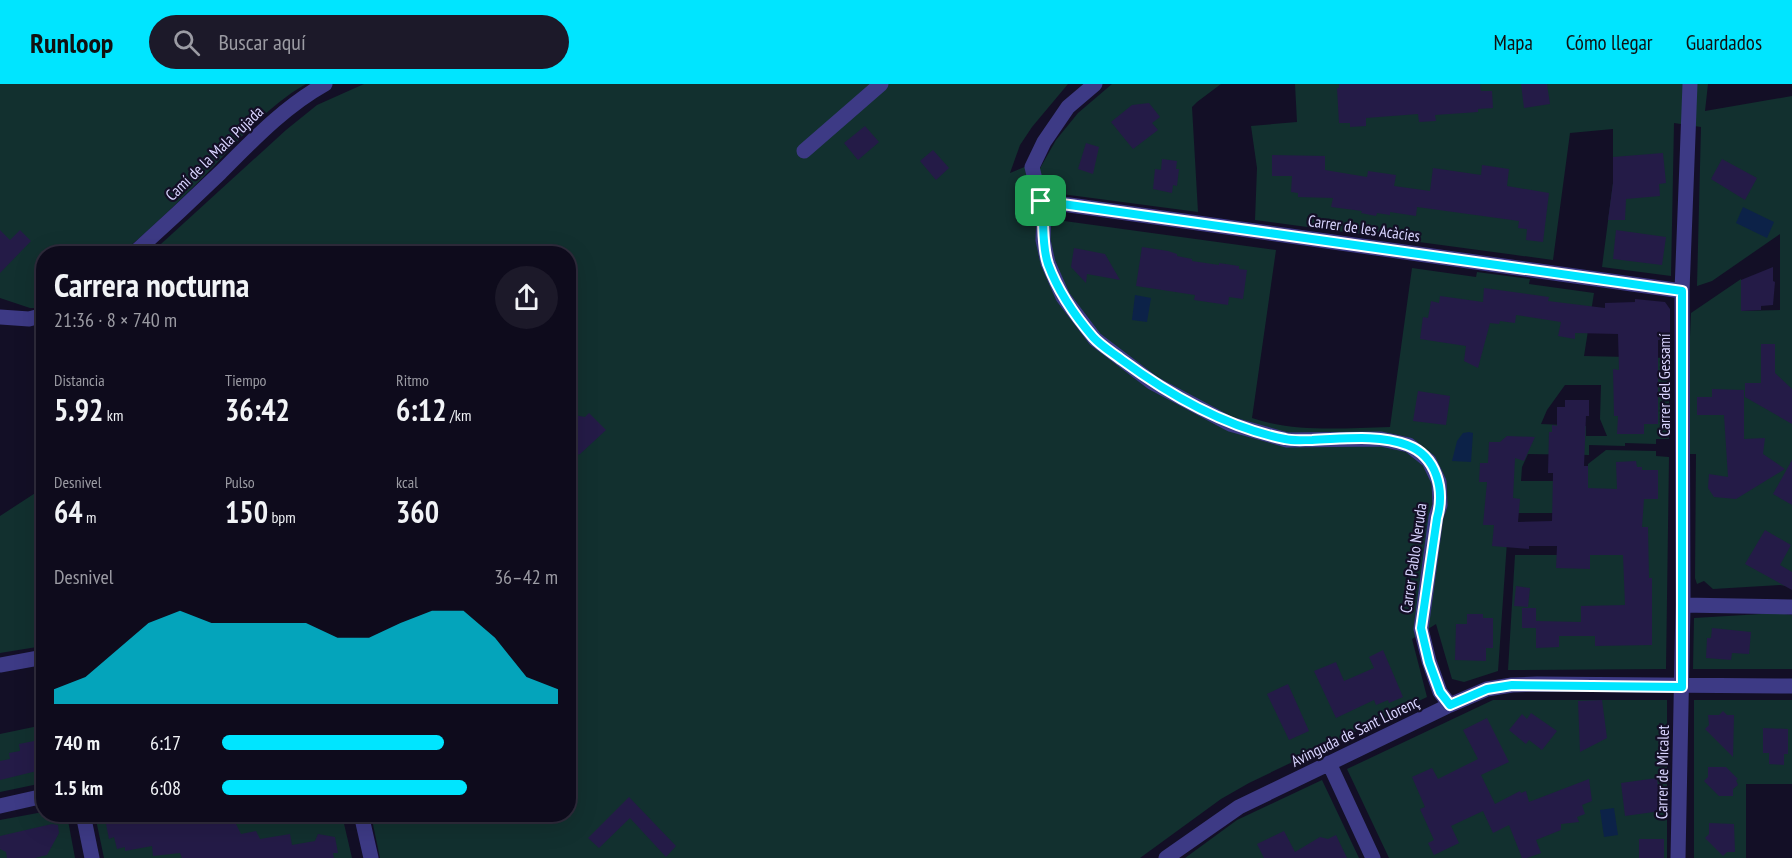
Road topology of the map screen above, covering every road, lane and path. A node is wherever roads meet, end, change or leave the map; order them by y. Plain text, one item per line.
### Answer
1 (324, 84) edge
2 (881, 84) edge
3 (1095, 84) edge
4 (1690, 84) edge
5 (804, 151) dead end
6 (1041, 201) junction
7 (142, 246) edge
8 (1682, 291) junction
9 (0, 317) edge
10 (36, 317) edge
11 (1683, 605) junction
12 (1792, 607) edge
13 (36, 658) edge
14 (0, 665) edge
15 (1792, 686) edge
16 (1682, 687) junction
17 (1450, 705) junction
18 (1329, 763) junction
19 (36, 798) edge
20 (0, 806) edge
21 (85, 822) edge
22 (363, 822) edge
23 (92, 858) edge
24 (371, 858) edge
25 (1166, 858) edge
26 (1373, 858) edge
27 (1678, 858) edge

1 - 7 street, Camí de la Mala Pujada
2 - 5 street
3 - 6 street, Carrer Pablo Neruda
4 - 8 street, Carrer del Gessamí
6 - 8 street, Carrer de les Acàcies
6 - 17 street, Carrer Pablo Neruda
8 - 11 street, Carrer del Gessamí
9 - 10 street
11 - 12 street
11 - 16 street, Carrer del Gessamí
13 - 14 street
15 - 16 street, Avinguda de Sant Llorenç
16 - 17 street, Avinguda de Sant Llorenç
16 - 27 street, Carrer de Micalet
17 - 18 street, Avinguda de Sant Llorenç
18 - 25 street, Avinguda de Sant Llorenç
18 - 26 street
19 - 20 street
21 - 23 street
22 - 24 street

